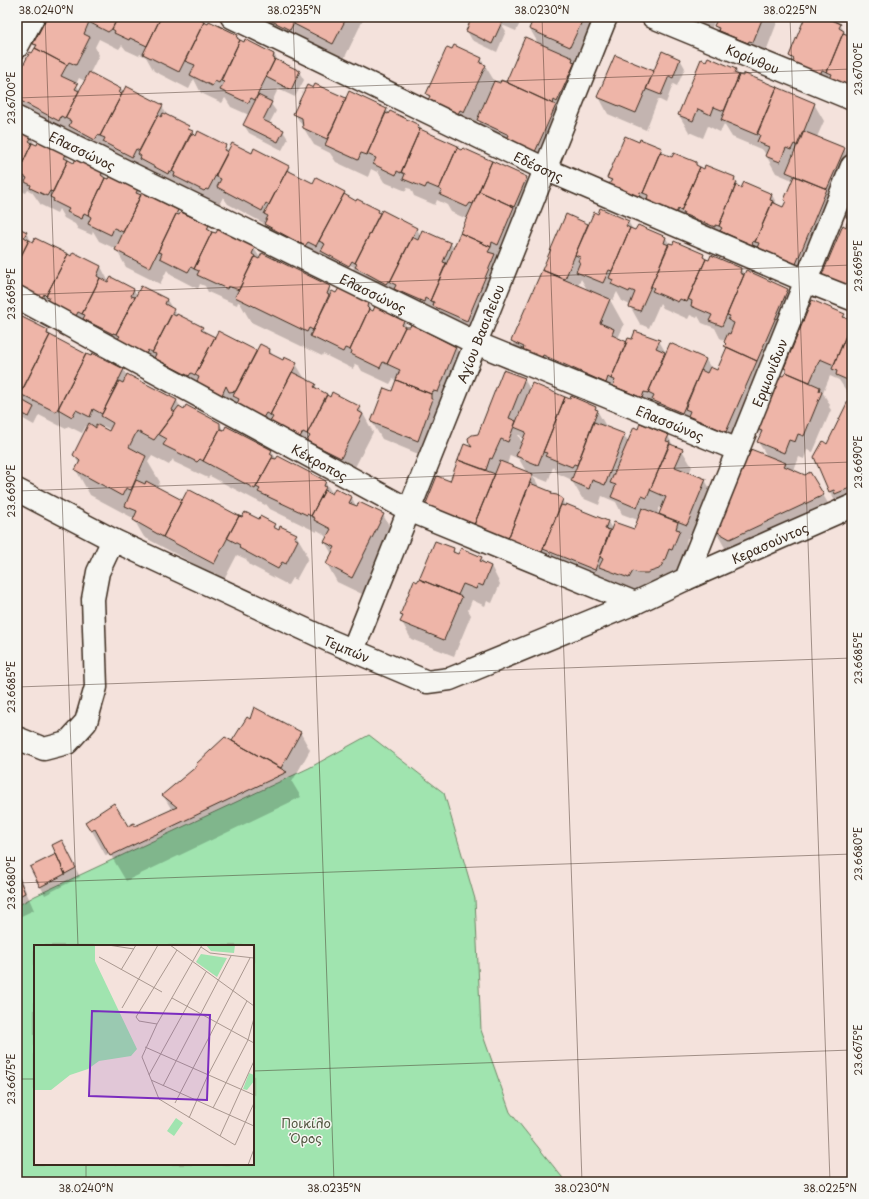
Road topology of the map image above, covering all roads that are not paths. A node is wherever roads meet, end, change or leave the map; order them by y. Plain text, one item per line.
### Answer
1 (33, 17) edge
2 (232, 17) edge
3 (606, 17) edge
4 (653, 17) edge
5 (17, 47) edge
6 (852, 99) edge
7 (17, 118) edge
8 (852, 166) edge
9 (545, 169) junction
10 (806, 281) junction
11 (17, 298) edge
12 (852, 299) edge
13 (476, 343) junction
14 (738, 450) junction
15 (17, 490) edge
16 (852, 506) edge
17 (409, 510) junction
18 (113, 540) junction
19 (686, 579) junction
20 (635, 603) junction
21 (353, 650) junction
22 (17, 738) edge

1 - 5 street
2 - 9 street, Εδέσσης
3 - 9 street, Αγίου Βασιλείου
4 - 6 street, Κορίνθου
7 - 13 street, Ελασσώνος
8 - 10 street, Ερμιονίδων
9 - 10 street, Εδέσσης
9 - 13 street, Αγίου Βασιλείου
10 - 12 street, Εδέσσης
10 - 14 street, Ερμιονίδων
11 - 17 street, Κέκροπος
13 - 14 street, Ελασσώνος
13 - 17 street, Αγίου Βασιλείου
14 - 19 street, Ερμιονίδων
15 - 18 street, Τεμπών
16 - 19 street, Κερασούντος
17 - 20 street, Κέκροπος
17 - 21 street, Αγίου Βασιλείου
18 - 21 street, Τεμπών
18 - 22 street
19 - 20 street, Τεμπών
20 - 21 street, Τεμπών

